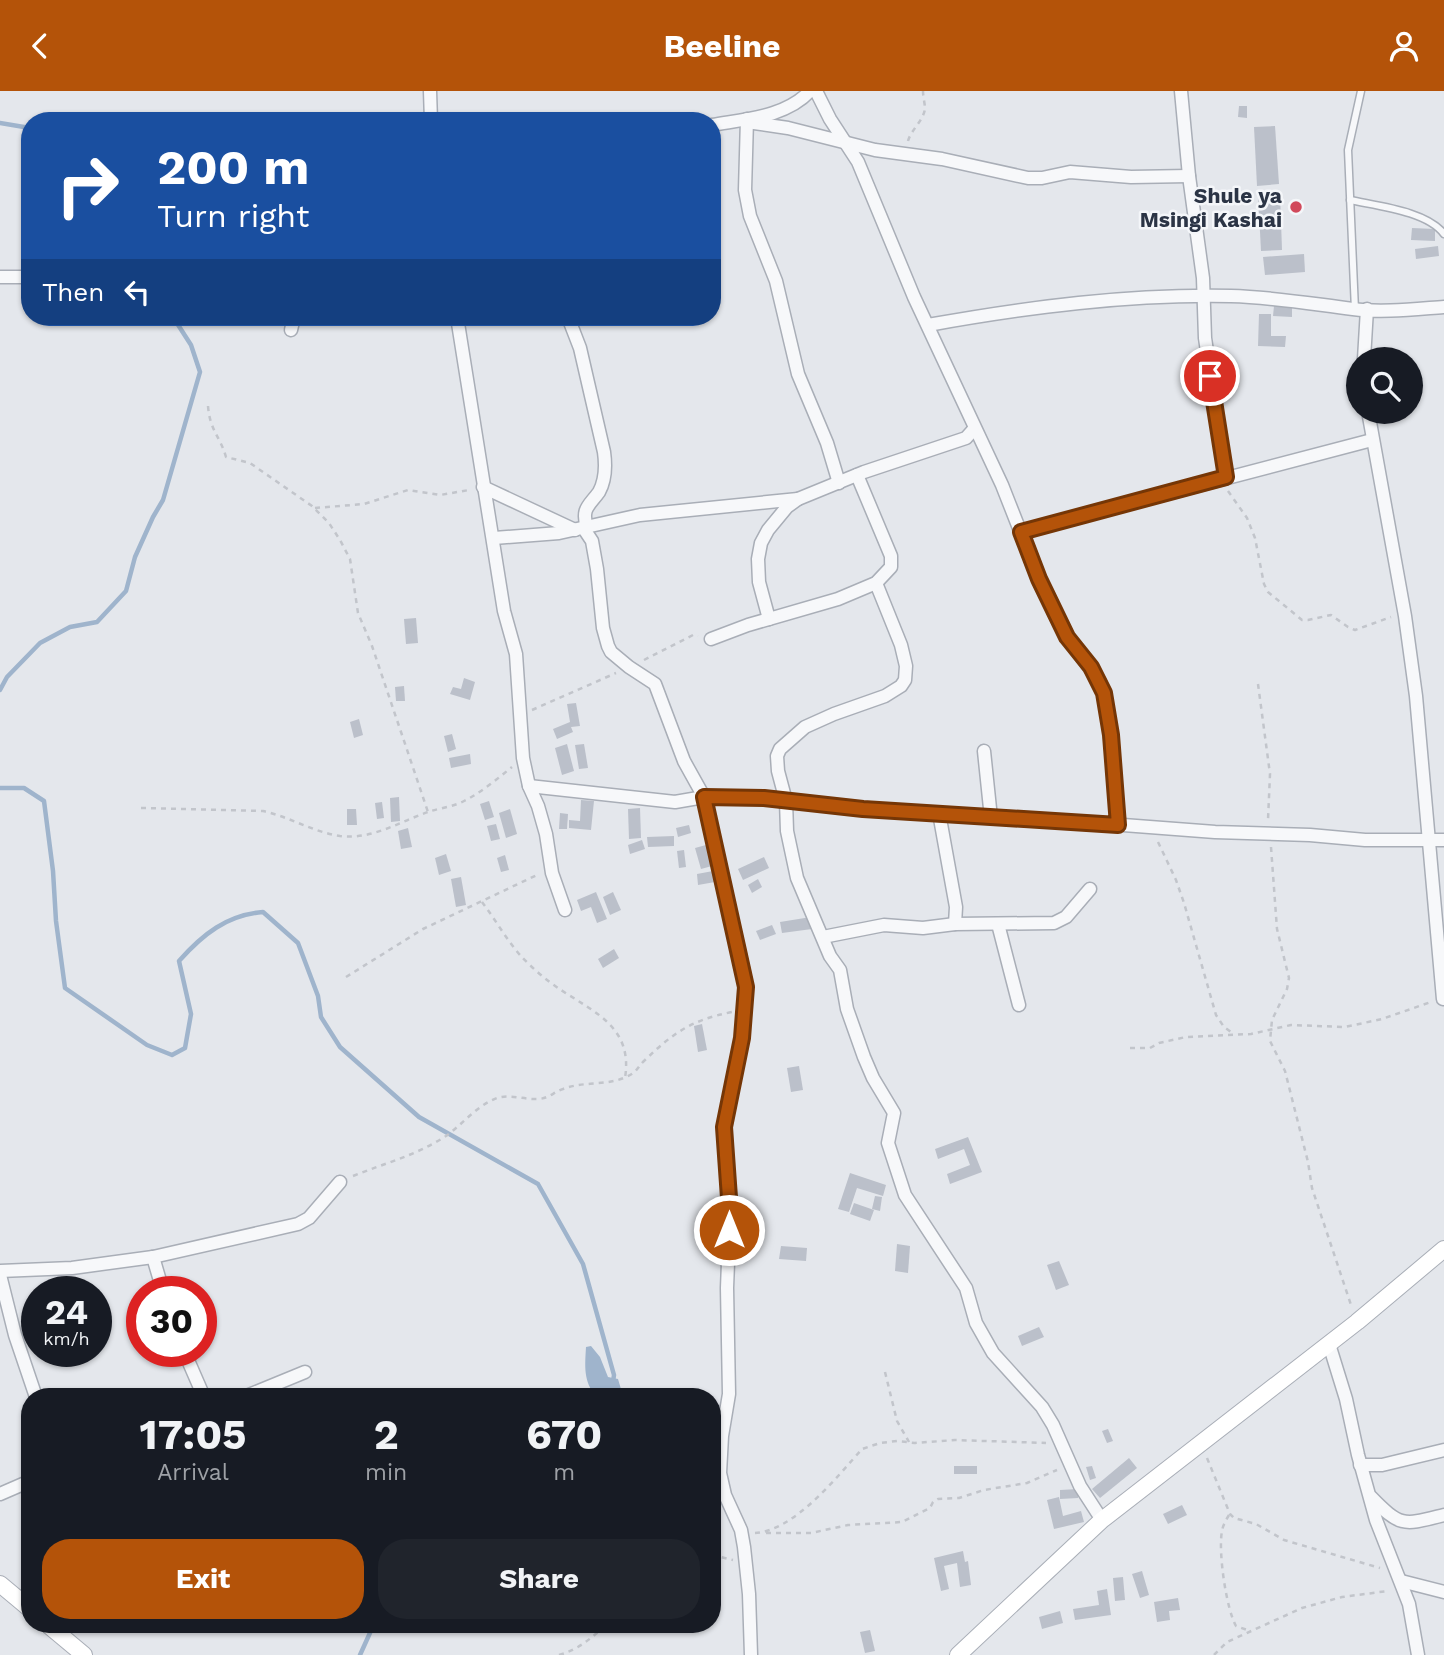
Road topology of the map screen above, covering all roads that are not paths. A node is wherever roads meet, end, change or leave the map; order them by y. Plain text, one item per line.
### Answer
1 (430, 91) edge
2 (810, 91) edge
3 (816, 91) edge
4 (1181, 91) edge
5 (1361, 91) edge
6 (431, 112) edge
7 (747, 121) junction
8 (721, 124) edge
9 (846, 143) junction
10 (1189, 176) junction
11 (1350, 200) junction
12 (1444, 234) edge
13 (0, 277) edge
14 (21, 277) edge
15 (1204, 297) junction
16 (1444, 307) edge
17 (1361, 309) junction
18 (928, 325) junction
19 (292, 326) edge
20 (459, 326) edge
21 (573, 326) edge
22 (291, 330) dead end
23 (1363, 347) edge
24 (1370, 424) edge
25 (974, 429) junction
26 (1373, 440) junction
27 (857, 475) junction
28 (1224, 477) junction
29 (839, 483) junction
30 (483, 487) junction
31 (798, 499) junction
32 (582, 529) junction
33 (1021, 532) junction
34 (494, 538) junction
35 (876, 583) junction
36 (769, 619) junction
37 (711, 639) dead end
38 (984, 751) dead end
39 (529, 786) junction
40 (704, 797) junction
41 (786, 801) junction
42 (939, 813) junction
43 (991, 818) junction
44 (1118, 825) junction
45 (1429, 839) junction
46 (1444, 840) edge
47 (1090, 889) dead end
48 (565, 910) dead end
49 (955, 924) junction
50 (998, 924) junction
51 (823, 937) junction
52 (1443, 999) edge
53 (1019, 1005) dead end
54 (340, 1182) road end
55 (1444, 1249) edge
56 (153, 1257) junction
57 (0, 1273) edge
58 (159, 1276) edge
59 (1329, 1344) junction
60 (191, 1367) edge
61 (305, 1372) dead end
62 (33, 1388) edge
63 (200, 1388) edge
64 (266, 1388) edge
65 (721, 1448) edge
66 (1444, 1450) edge
67 (1360, 1465) junction
68 (721, 1480) edge
69 (21, 1485) edge
70 (0, 1494) edge
71 (1368, 1494) junction
72 (1444, 1515) edge
73 (1102, 1520) junction
74 (1401, 1582) junction
75 (0, 1584) edge
76 (1444, 1592) edge
77 (21, 1602) edge
78 (54, 1633) edge
79 (66, 1649) edge
80 (84, 1655) edge
81 (751, 1655) edge
82 (958, 1655) edge
83 (1418, 1655) edge

1 - 6 street
2 - 7 street
3 - 9 street
4 - 10 street
5 - 11 lane
7 - 8 street
7 - 9 street
7 - 29 street
9 - 10 street
9 - 18 street
10 - 15 street
11 - 12 lane
11 - 17 lane
13 - 14 street
15 - 17 street
15 - 18 street
15 - 28 street
16 - 17 street
17 - 23 street
18 - 25 street
19 - 22 street
20 - 30 street
21 - 32 street
24 - 26 street
25 - 27 street
25 - 33 street
26 - 28 street
26 - 45 street
27 - 29 street
27 - 35 street
28 - 33 street
29 - 31 street
30 - 32 street
30 - 34 street
31 - 32 street
31 - 36 street
32 - 34 street
32 - 40 street
33 - 44 street
34 - 39 street
35 - 36 street
35 - 41 street
36 - 37 street
38 - 43 street
39 - 40 street
39 - 48 street
40 - 41 street
40 - 65 street
41 - 42 street
41 - 51 street
42 - 43 street
42 - 49 street
43 - 44 street
44 - 45 street
45 - 46 street
45 - 52 street
47 - 50 street
49 - 50 street
49 - 51 street
50 - 53 street
51 - 73 street
54 - 56 street
55 - 59 street
56 - 57 street
56 - 58 street
57 - 62 street
59 - 67 street
59 - 73 street
60 - 63 street
61 - 64 street
66 - 67 street
67 - 71 street
68 - 81 street
69 - 70 street
71 - 72 street
71 - 74 street
73 - 82 street
74 - 76 street
74 - 83 street
75 - 77 street
78 - 79 street
79 - 80 street

